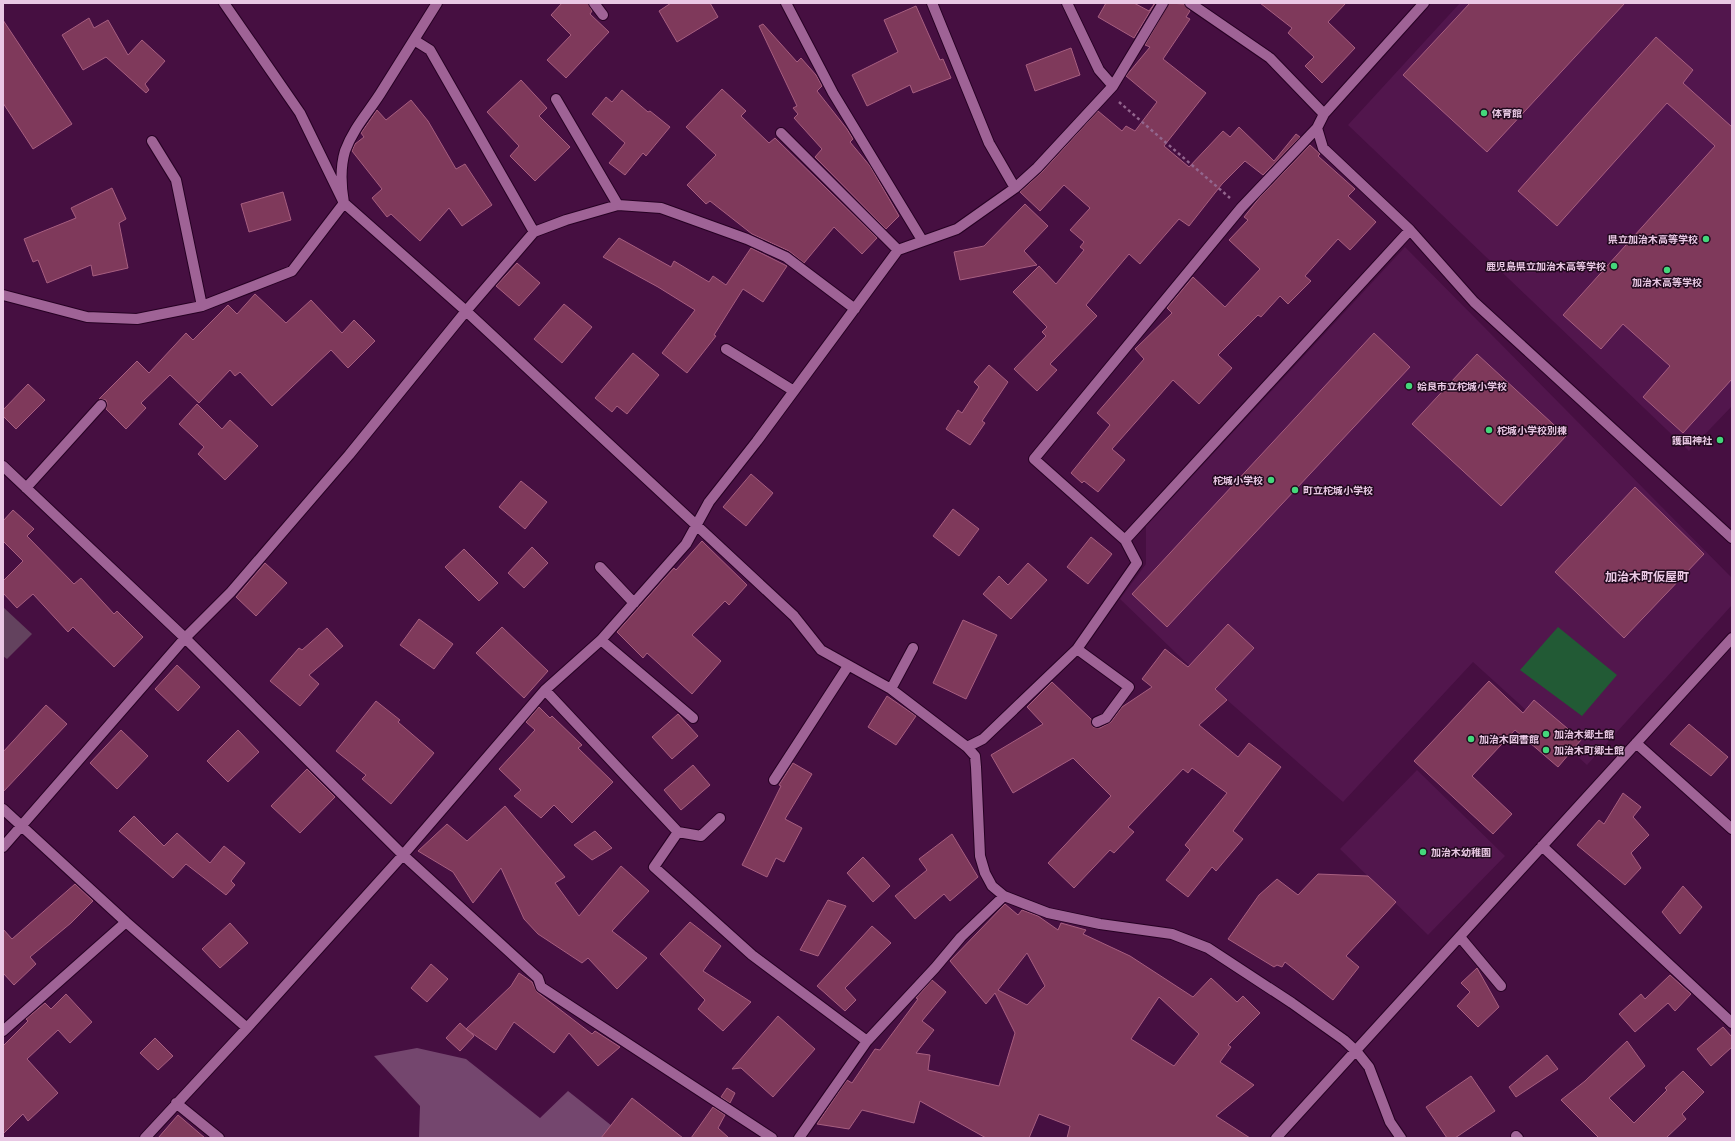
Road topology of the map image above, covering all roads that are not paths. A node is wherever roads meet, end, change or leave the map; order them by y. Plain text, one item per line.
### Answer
1 (224, 3) edge
2 (437, 3) edge
3 (594, 3) edge
4 (786, 3) edge
5 (932, 3) edge
6 (1067, 3) edge
7 (1163, 3) edge
8 (1190, 3) edge
9 (1424, 3) edge
10 (603, 14) dead end
11 (414, 40) junction
12 (1110, 89) junction
13 (556, 99) dead end
14 (1324, 114) junction
15 (1317, 128) junction
16 (781, 133) dead end
17 (152, 141) dead end
18 (1015, 188) junction
19 (344, 203) junction
20 (618, 205) junction
21 (1410, 230) junction
22 (534, 232) junction
23 (922, 240) junction
24 (898, 250) junction
25 (3, 295) edge
26 (202, 306) junction
27 (856, 309) junction
28 (466, 311) junction
29 (726, 349) dead end
30 (794, 391) junction
31 (102, 405) dead end
32 (3, 466) edge
33 (26, 488) junction
34 (694, 525) junction
35 (1732, 538) edge
36 (1125, 540) junction
37 (600, 567) dead end
38 (634, 603) junction
39 (185, 638) junction
40 (1732, 638) edge
41 (601, 640) junction
42 (913, 648) dead end
43 (1077, 648) junction
44 (848, 666) junction
45 (891, 689) junction
46 (545, 690) junction
47 (693, 718) dead end
48 (1097, 722) dead end
49 (1636, 743) junction
50 (968, 747) junction
51 (774, 780) dead end
52 (3, 809) edge
53 (720, 818) dead end
54 (22, 827) junction
55 (1732, 829) edge
56 (678, 832) junction
57 (1542, 846) junction
58 (3, 847) edge
59 (403, 855) junction
60 (1004, 896) junction
61 (126, 922) junction
62 (1460, 937) junction
63 (1501, 986) dead end
64 (1732, 1023) edge
65 (247, 1028) junction
66 (3, 1031) edge
67 (867, 1041) junction
68 (1357, 1052) junction
69 (176, 1103) junction
70 (145, 1138) edge
71 (219, 1138) edge
72 (772, 1138) edge
73 (799, 1138) edge
74 (1276, 1138) edge
75 (1401, 1138) edge

1 - 19 street
2 - 11 street
3 - 10 street
4 - 23 street
5 - 18 street
6 - 12 street
7 - 12 street
8 - 14 street
9 - 14 street
11 - 19 street
11 - 22 street
12 - 18 street
13 - 20 street
14 - 15 street
15 - 21 street
15 - 36 street
16 - 24 street
17 - 26 street
18 - 23 street
19 - 26 street
19 - 28 street
20 - 22 street
20 - 27 street
21 - 35 street
21 - 36 street
22 - 28 street
23 - 24 street
24 - 27 street
25 - 26 street
27 - 30 street
28 - 34 street
28 - 39 street
29 - 30 street
30 - 34 street
31 - 33 street
32 - 33 street
33 - 39 street
34 - 38 street
34 - 44 street
36 - 43 street
37 - 38 street
38 - 41 street
39 - 54 street
39 - 59 street
40 - 49 street
41 - 46 street
41 - 47 street
42 - 45 street
43 - 48 street
43 - 50 street
44 - 45 street
44 - 51 street
45 - 50 street
46 - 56 street
46 - 59 street
49 - 55 street
49 - 57 street
50 - 60 street
52 - 54 street
53 - 56 street
54 - 58 street
54 - 61 street
56 - 67 street
57 - 62 street
57 - 64 street
59 - 65 street
59 - 72 street
60 - 67 street
60 - 68 street
61 - 65 street
61 - 66 street
62 - 63 street
62 - 68 street
65 - 69 street
67 - 73 street
68 - 74 street
68 - 75 street
69 - 70 street
69 - 71 street

